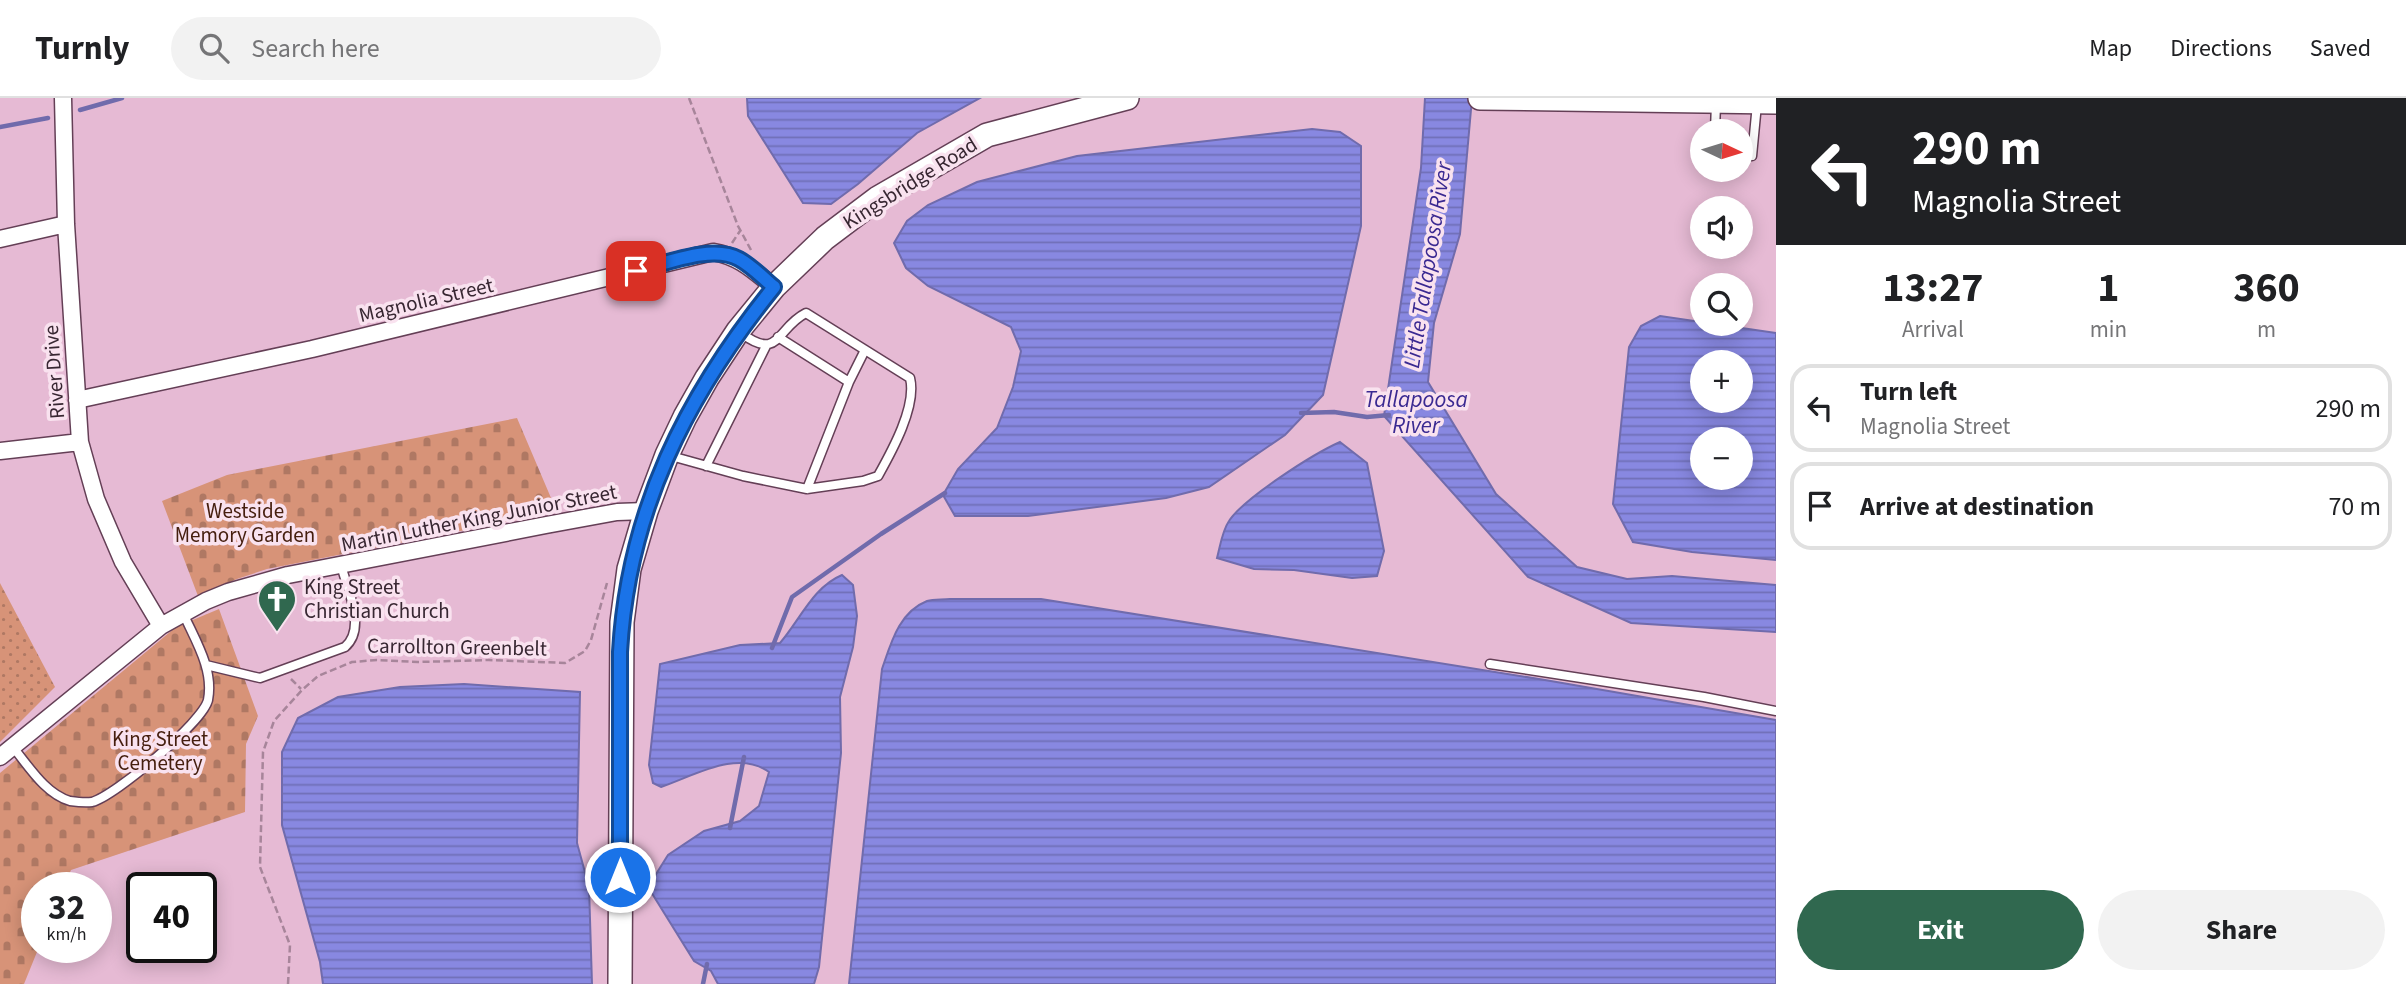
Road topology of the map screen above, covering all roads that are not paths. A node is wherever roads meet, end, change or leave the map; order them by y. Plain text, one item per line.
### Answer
1 (63, 98) edge
2 (1127, 98) edge
3 (1480, 98) edge
4 (1675, 99) edge
5 (1717, 101) junction
6 (1767, 102) edge
7 (1716, 119) edge
8 (1754, 149) edge
9 (66, 224) junction
10 (0, 239) edge
11 (774, 287) junction
12 (738, 331) junction
13 (778, 337) junction
14 (766, 346) junction
15 (864, 350) junction
16 (849, 382) junction
17 (77, 400) junction
18 (80, 442) junction
19 (0, 451) edge
20 (667, 455) junction
21 (706, 466) junction
22 (807, 489) junction
23 (646, 511) junction
24 (341, 565) junction
25 (183, 613) junction
26 (161, 626) junction
27 (1490, 664) dead end
28 (206, 665) junction
29 (1776, 711) edge
30 (6, 751) edge
31 (620, 984) edge

1 - 9 street, River Drive
2 - 11 street, Kingsbridge Road
3 - 4 street
4 - 5 street
5 - 6 street
5 - 7 lane
6 - 8 lane
9 - 10 street
9 - 17 street, River Drive
11 - 12 street, Kingsbridge Road
11 - 17 street, Magnolia Street
12 - 14 lane
12 - 20 street, Kingsbridge Road
13 - 14 lane
13 - 15 lane
13 - 16 lane
14 - 21 lane
15 - 16 lane
15 - 22 lane
16 - 22 lane
17 - 18 street, River Drive
18 - 19 street
18 - 26 street, River Drive
20 - 21 lane
20 - 23 street, Kingsbridge Road
21 - 22 lane
23 - 24 street, Martin Luther King Junior Street
23 - 31 street, Kingsbridge Road
24 - 25 street, Martin Luther King Junior Street
24 - 28 lane
25 - 26 street, Martin Luther King Junior Street
25 - 28 lane
26 - 30 street, Martin Luther King Junior Street
27 - 29 lane
28 - 30 lane

